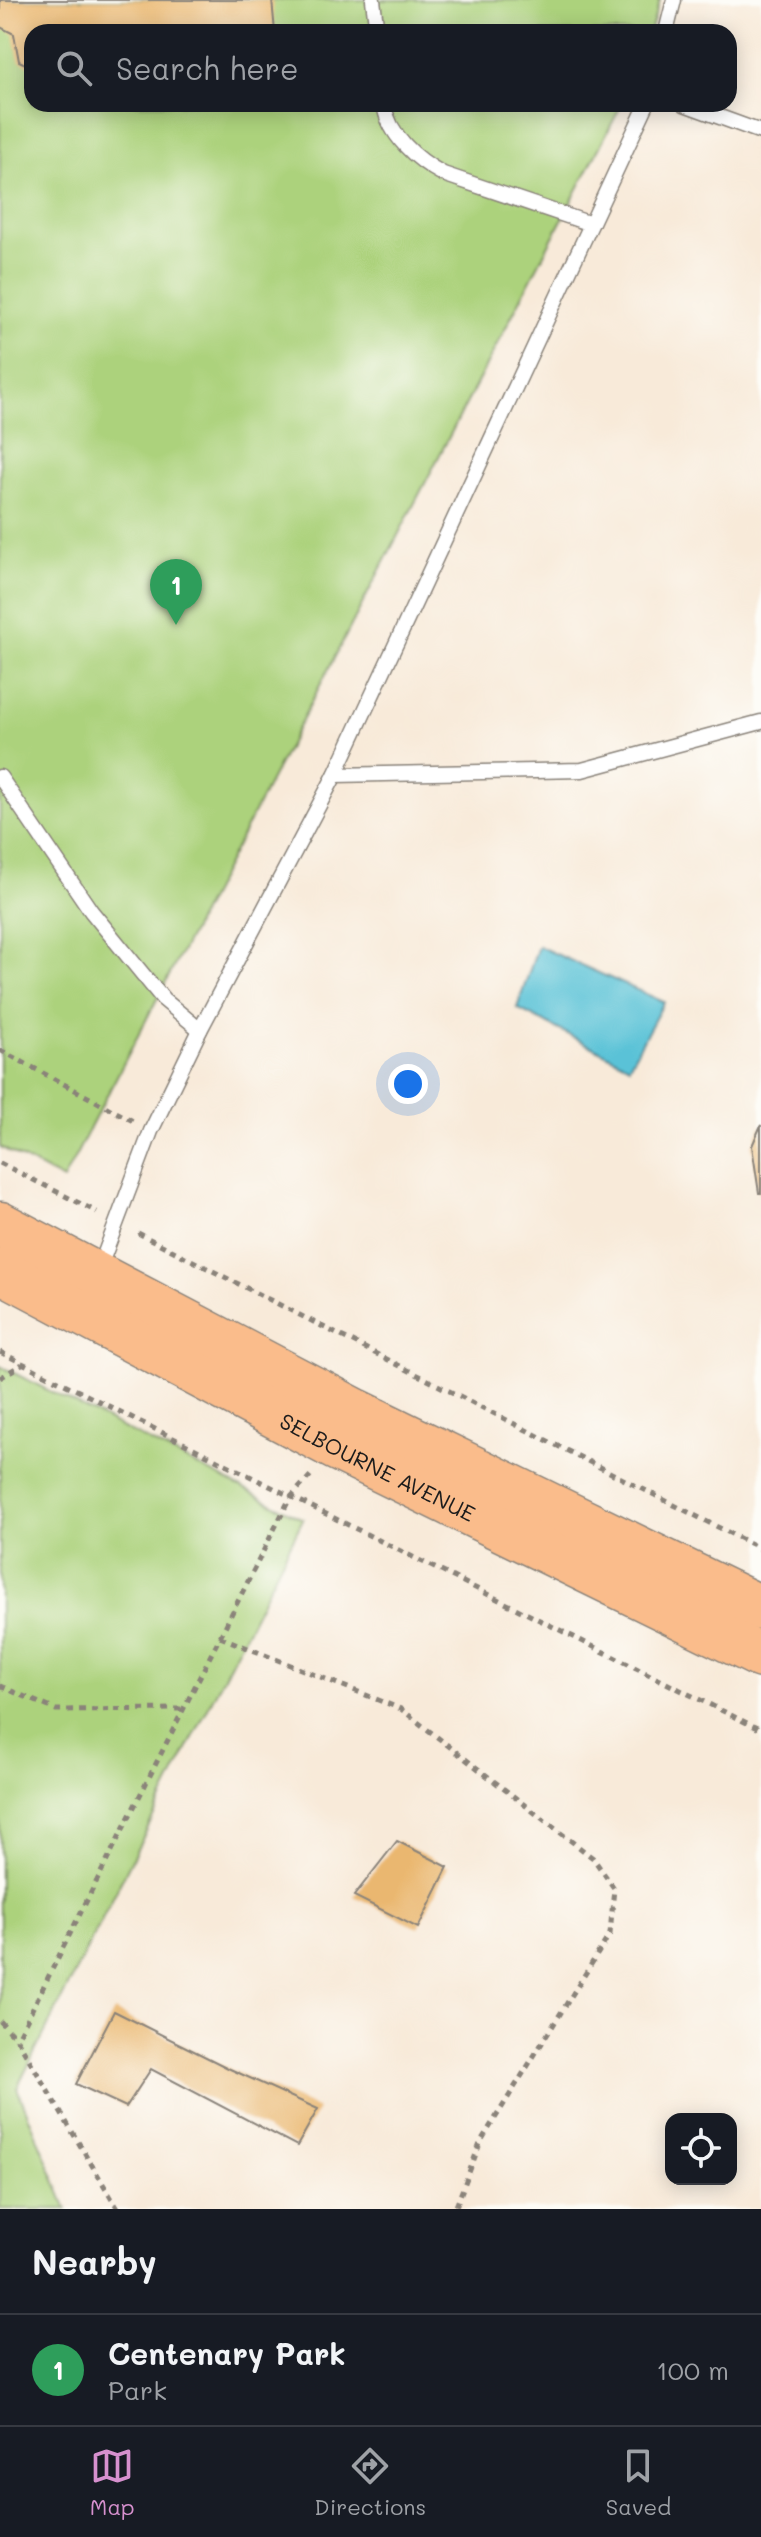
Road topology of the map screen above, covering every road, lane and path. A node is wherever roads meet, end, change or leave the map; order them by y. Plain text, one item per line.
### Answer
1 (373, 0) edge
2 (674, 0) edge
3 (376, 24) edge
4 (668, 24) edge
5 (385, 112) edge
6 (643, 112) edge
7 (706, 112) edge
8 (761, 132) edge
9 (591, 224) junction
10 (761, 722) edge
11 (335, 775) junction
12 (0, 777) edge
13 (200, 1030) junction
14 (0, 1050) edge
15 (151, 1131) junction
16 (0, 1163) edge
17 (116, 1222) junction
18 (0, 1224) edge
19 (0, 1270) edge
20 (97, 1273) junction
21 (0, 1352) edge
22 (23, 1364) junction
23 (0, 1378) edge
24 (336, 1448) junction
25 (290, 1498) junction
26 (761, 1549) edge
27 (761, 1608) edge
28 (220, 1637) junction
29 (761, 1656) edge
30 (0, 1686) edge
31 (183, 1709) junction
32 (761, 1730) edge
33 (0, 2021) edge
34 (17, 2039) junction
35 (118, 2209) edge
36 (455, 2209) edge

1 - 3 lane
2 - 4 lane
5 - 9 lane
6 - 9 lane
7 - 8 lane
9 - 11 lane
10 - 11 lane
11 - 13 lane
12 - 13 lane
13 - 15 lane
14 - 15 path
15 - 17 lane
16 - 17 path
17 - 20 lane
17 - 26 path
18 - 20 highway, SELBOURNE AVENUE
19 - 24 highway, SELBOURNE AVENUE
20 - 27 highway, SELBOURNE AVENUE
21 - 22 path
22 - 23 path
22 - 25 path
24 - 25 path
24 - 29 highway, SELBOURNE AVENUE
25 - 28 path
25 - 32 path
28 - 31 path
28 - 36 path
30 - 31 path
31 - 34 path
33 - 34 path
34 - 35 path

